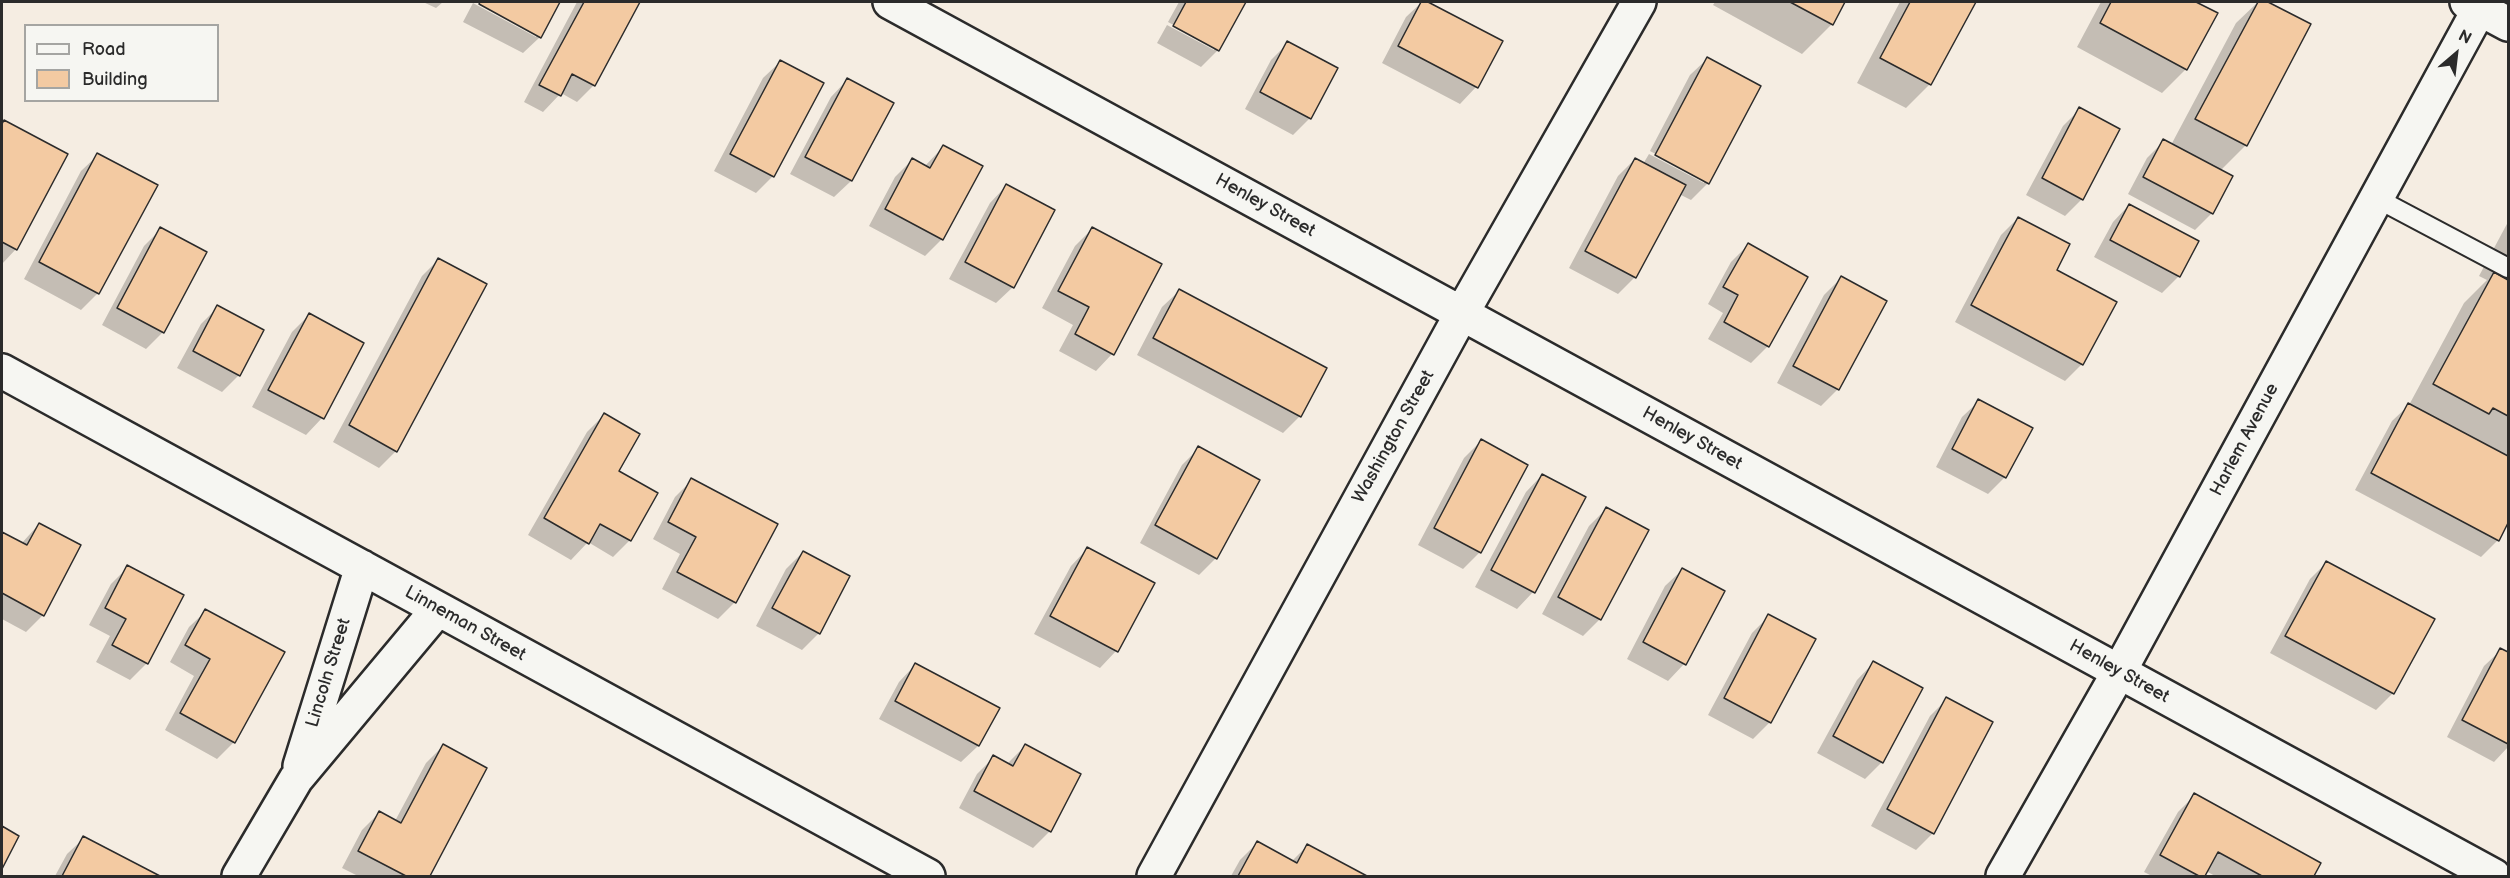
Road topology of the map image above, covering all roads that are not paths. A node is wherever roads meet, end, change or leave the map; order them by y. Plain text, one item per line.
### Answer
1 (890, 2) edge
2 (1639, 2) edge
3 (2476, 4) edge
4 (2508, 24) edge
5 (2376, 198) junction
6 (2508, 268) edge
7 (1462, 313) junction
8 (2, 371) edge
9 (362, 567) junction
10 (438, 609) junction
11 (2119, 672) junction
12 (296, 779) junction
13 (239, 876) edge
14 (928, 876) edge
15 (1154, 876) edge
16 (2003, 876) edge
17 (2494, 876) edge

1 - 7 street, Henley Street
2 - 7 street, Washington Street
3 - 4 street
3 - 5 street, Harlem Avenue
5 - 6 lane
5 - 11 street, Harlem Avenue
7 - 11 street, Henley Street
7 - 15 street, Washington Street
8 - 9 street, Linneman Street
9 - 10 street, Linneman Street
9 - 12 street, Lincoln Street
10 - 12 street, Lincoln Street
10 - 14 street, Linneman Street
11 - 16 street, Harlem Avenue
11 - 17 street, Henley Street
12 - 13 street, Lincoln Street

